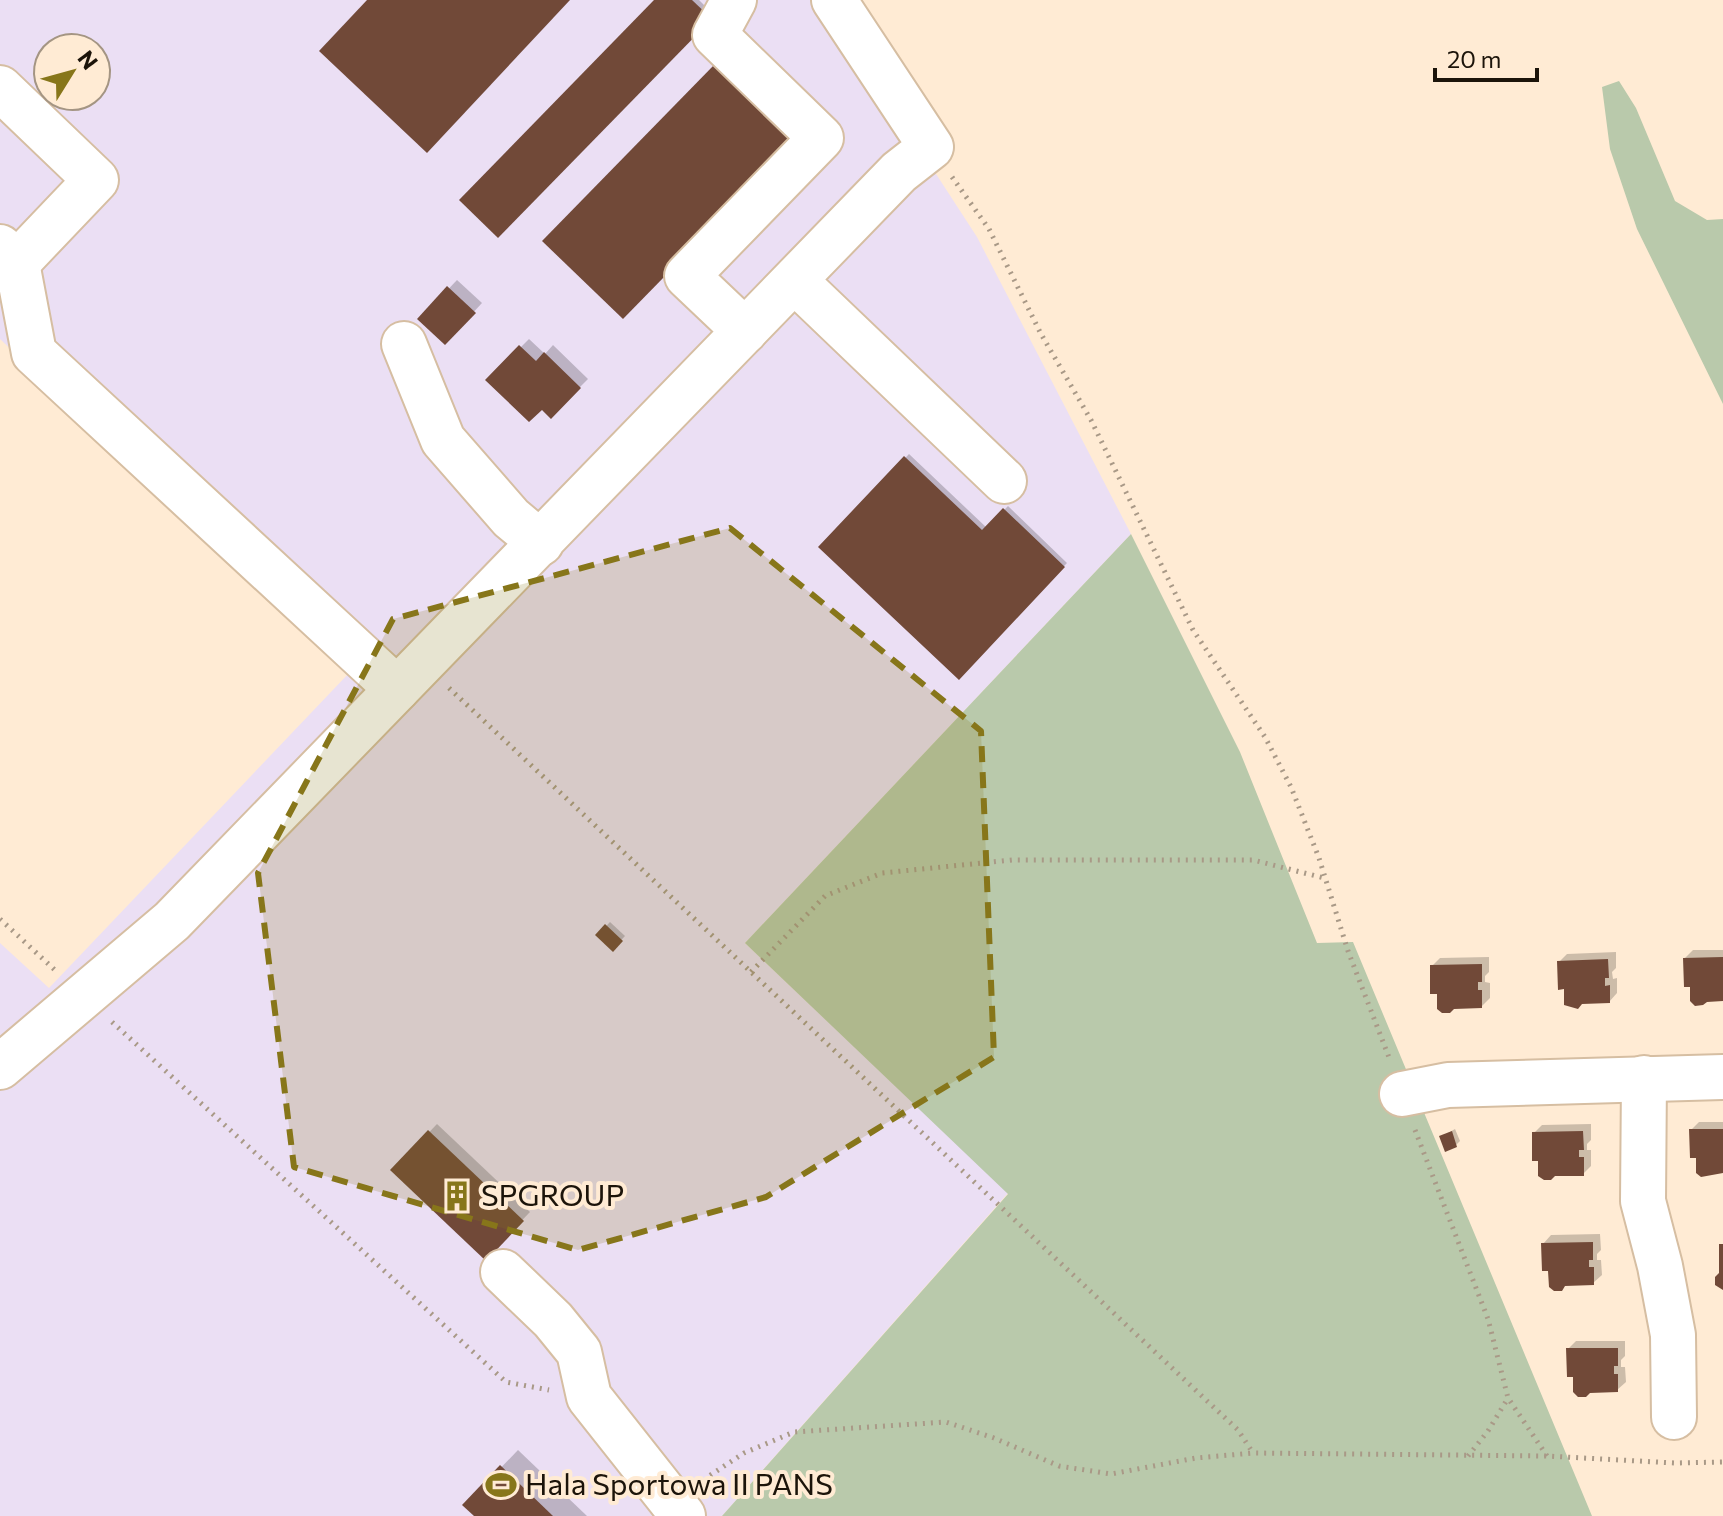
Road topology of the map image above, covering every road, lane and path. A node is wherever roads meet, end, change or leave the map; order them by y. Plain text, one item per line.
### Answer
1 (734, 0) edge
2 (834, 0) edge
3 (0, 88) edge
4 (931, 147) junction
5 (8, 255) edge
6 (795, 281) junction
7 (745, 331) junction
8 (404, 344) dead end
9 (1004, 481) dead end
10 (541, 543) junction
11 (410, 675) junction
12 (1325, 878) junction
13 (0, 919) edge
14 (751, 972) junction
15 (83, 995) junction
16 (0, 1067) edge
17 (1723, 1077) edge
18 (1644, 1078) junction
19 (1402, 1094) junction
20 (503, 1272) dead end
21 (589, 1397) junction
22 (1508, 1398) junction
23 (1674, 1417) dead end
24 (1253, 1453) junction
25 (1468, 1456) junction
26 (1547, 1456) junction
27 (1723, 1462) edge
28 (693, 1503) edge

1 - 7 street
2 - 4 street
3 - 5 street
4 - 6 street
4 - 12 path
5 - 11 street
6 - 7 street
6 - 9 street
7 - 10 street
8 - 10 street
10 - 11 street
11 - 14 path
11 - 15 street
12 - 14 path
12 - 19 path
13 - 15 path
14 - 24 path
15 - 16 street
15 - 21 path
17 - 18 street
18 - 19 street
18 - 23 street
19 - 22 path
20 - 21 street
21 - 28 street
22 - 25 path
22 - 26 path
24 - 25 path
24 - 28 path
25 - 26 path
26 - 27 path

